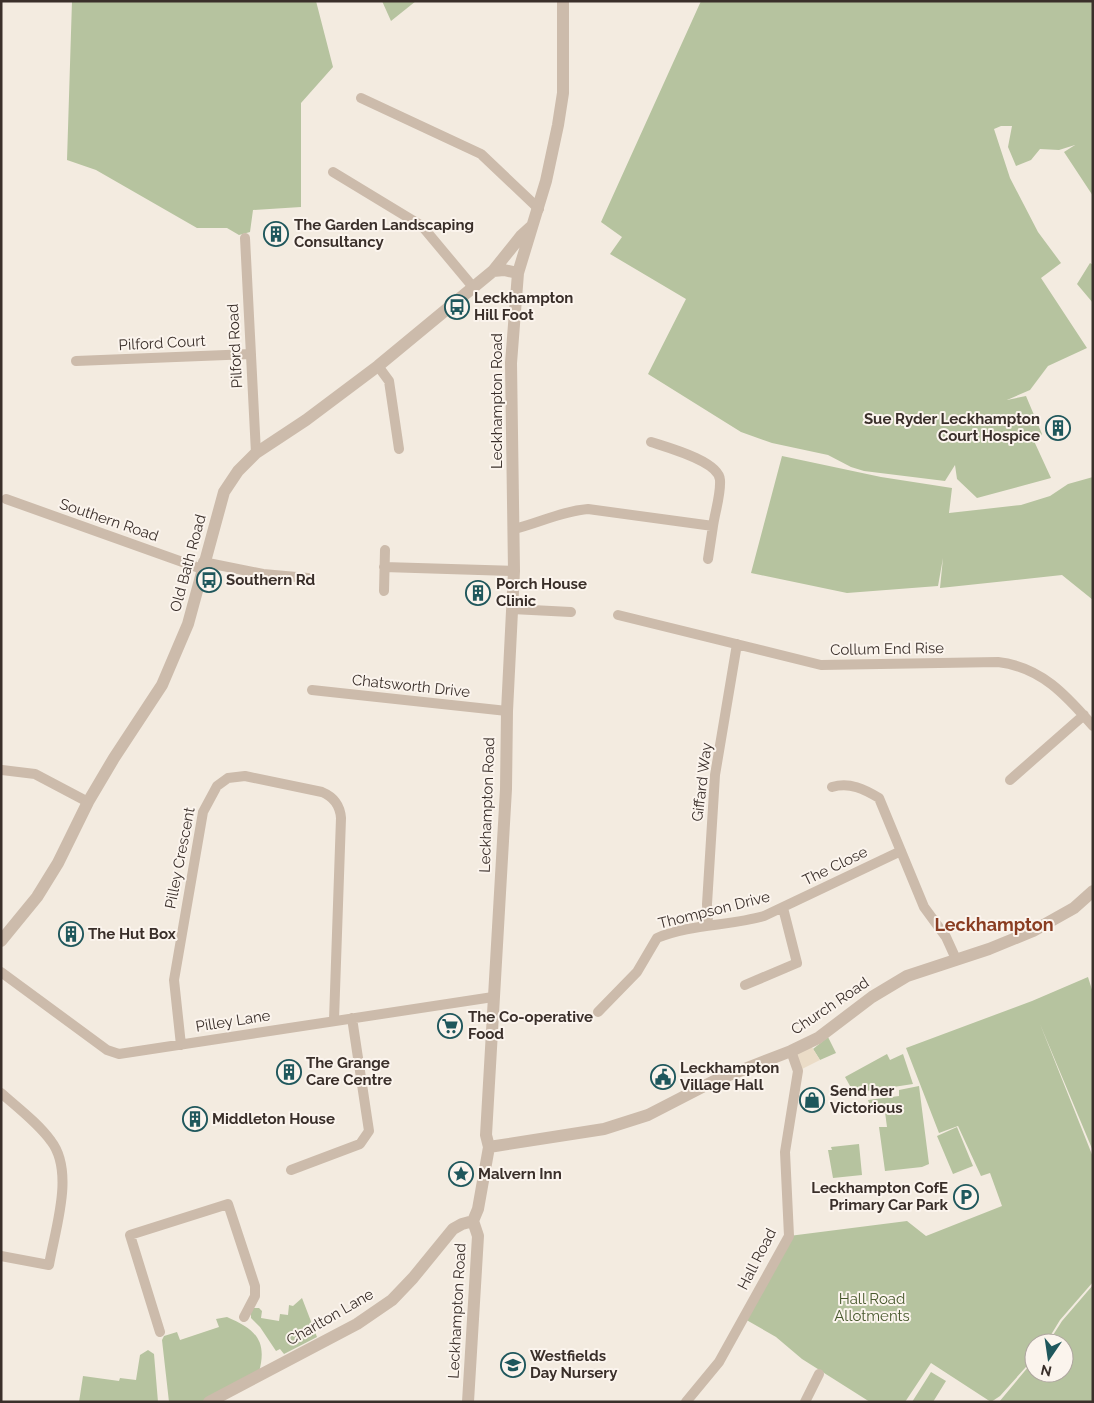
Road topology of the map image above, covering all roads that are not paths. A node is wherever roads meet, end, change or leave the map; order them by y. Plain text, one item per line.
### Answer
1 (563, 1) edge
2 (361, 98) dead end
3 (333, 172) dead end
4 (539, 209) junction
5 (533, 225) junction
6 (245, 238) dead end
7 (493, 272) junction
8 (518, 274) junction
9 (473, 288) junction
10 (251, 354) junction
11 (76, 361) dead end
12 (378, 366) junction
13 (651, 442) dead end
14 (399, 449) dead end
15 (256, 453) junction
16 (6, 499) dead end
17 (713, 526) junction
18 (514, 529) junction
19 (385, 550) dead end
20 (708, 558) dead end
21 (203, 566) junction
22 (384, 567) junction
23 (514, 571) junction
24 (308, 578) dead end
25 (384, 591) dead end
26 (512, 609) junction
27 (571, 612) dead end
28 (618, 615) dead end
29 (737, 644) junction
30 (312, 690) dead end
31 (507, 711) junction
32 (1084, 715) junction
33 (1093, 726) edge
34 (2, 770) edge
35 (1010, 780) dead end
36 (832, 787) dead end
37 (88, 802) junction
38 (901, 850) junction
39 (1093, 891) edge
40 (783, 908) junction
41 (708, 926) junction
42 (1, 941) edge
43 (956, 959) junction
44 (1, 972) edge
45 (746, 985) dead end
46 (493, 997) junction
47 (598, 1012) dead end
48 (352, 1018) junction
49 (334, 1020) junction
50 (181, 1044) junction
51 (791, 1051) junction
52 (1, 1093) edge
53 (490, 1148) junction
54 (291, 1170) dead end
55 (473, 1221) junction
56 (1, 1256) edge
57 (244, 1317) dead end
58 (160, 1332) dead end
59 (819, 1374) dead end
60 (209, 1402) edge
61 (468, 1402) edge
62 (686, 1402) edge
63 (805, 1402) edge

1 - 4 street, Leckhampton Road
2 - 4 street
3 - 9 street
4 - 5 street, Leckhampton Road
5 - 7 street, Old Bath Road
5 - 8 street, Leckhampton Road
6 - 10 street, Pilford Road
7 - 8 street
7 - 9 street, Old Bath Road
8 - 18 street, Leckhampton Road
9 - 12 street, Old Bath Road
10 - 11 street, Pilford Court
10 - 15 street, Pilford Road
12 - 14 street
12 - 15 street, Old Bath Road
13 - 17 street
15 - 21 street, Old Bath Road
16 - 21 street, Southern Road
17 - 18 street
17 - 20 street
18 - 23 street, Leckhampton Road
19 - 22 street
21 - 24 street, Southern Road
21 - 37 street, Old Bath Road
22 - 23 street
22 - 25 street
23 - 26 street, Leckhampton Road
26 - 27 street
26 - 31 street, Leckhampton Road
28 - 29 street, Collum End Rise
29 - 32 street, Collum End Rise
29 - 41 street, Giffard Way
30 - 31 street, Chatsworth Drive
31 - 46 street, Leckhampton Road
32 - 33 street, Collum End Rise
32 - 35 street
34 - 37 street
36 - 38 street
37 - 42 street, Old Bath Road
38 - 40 street, The Close
38 - 43 street
39 - 43 street, Church Road
40 - 41 street, Thompson Drive
40 - 45 street
41 - 47 street, Thompson Drive
43 - 51 street, Church Road
44 - 50 street, Pilley Lane
46 - 48 street, Pilley Lane
46 - 53 street, Leckhampton Road
48 - 49 street, Pilley Lane
48 - 54 street
49 - 50 street, Pilley Lane
49 - 50 street, Pilley Crescent
51 - 53 street, Church Road
51 - 62 street, Hall Road
52 - 56 street
53 - 55 street, Leckhampton Road
55 - 60 street, Charlton Lane
55 - 61 street, Leckhampton Road
57 - 58 street
59 - 63 street

